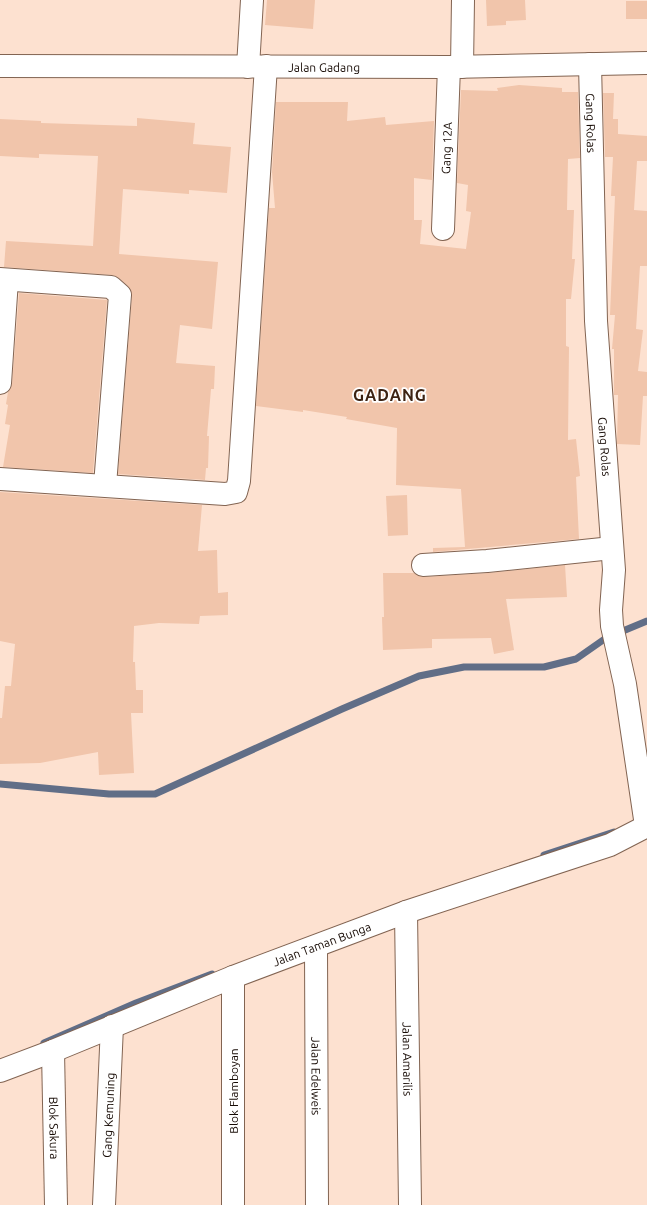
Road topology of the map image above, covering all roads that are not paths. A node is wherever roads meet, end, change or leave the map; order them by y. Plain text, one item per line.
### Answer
1 (252, 0) edge
2 (463, 0) edge
3 (647, 63) edge
4 (590, 64) junction
5 (0, 66) edge
6 (257, 67) junction
7 (455, 67) junction
8 (443, 229) dead end
9 (4, 280) edge
10 (0, 384) edge
11 (0, 479) edge
12 (105, 485) junction
13 (612, 548) junction
14 (423, 565) dead end
15 (647, 826) edge
16 (406, 912) junction
17 (316, 947) junction
18 (233, 977) junction
19 (112, 1026) junction
20 (53, 1051) junction
21 (0, 1071) edge
22 (56, 1205) edge
23 (104, 1205) edge
24 (233, 1205) edge
25 (317, 1205) edge
26 (410, 1205) edge

1 - 6 main road
2 - 7 main road, Gang 12A
3 - 4 main road, Jalan Gadang
4 - 7 main road, Jalan Gadang
4 - 13 main road, Gang Rolas
5 - 6 main road, Jalan Gadang
6 - 7 main road, Jalan Gadang
6 - 12 main road
7 - 8 main road, Gang 12A
9 - 10 main road
9 - 12 main road
11 - 12 main road
13 - 14 main road
13 - 15 main road, Gang Rolas
15 - 16 main road, Jalan Taman Bunga
16 - 17 main road, Jalan Taman Bunga
16 - 26 main road, Jalan Amarilis
17 - 18 main road, Jalan Taman Bunga
17 - 25 main road, Jalan Edelweis
18 - 19 main road, Jalan Taman Bunga
18 - 24 main road, Blok Flamboyan
19 - 20 main road, Jalan Taman Bunga
19 - 23 main road, Gang Kemuning
20 - 21 main road, Jalan Taman Bunga
20 - 22 main road, Blok Sakura

